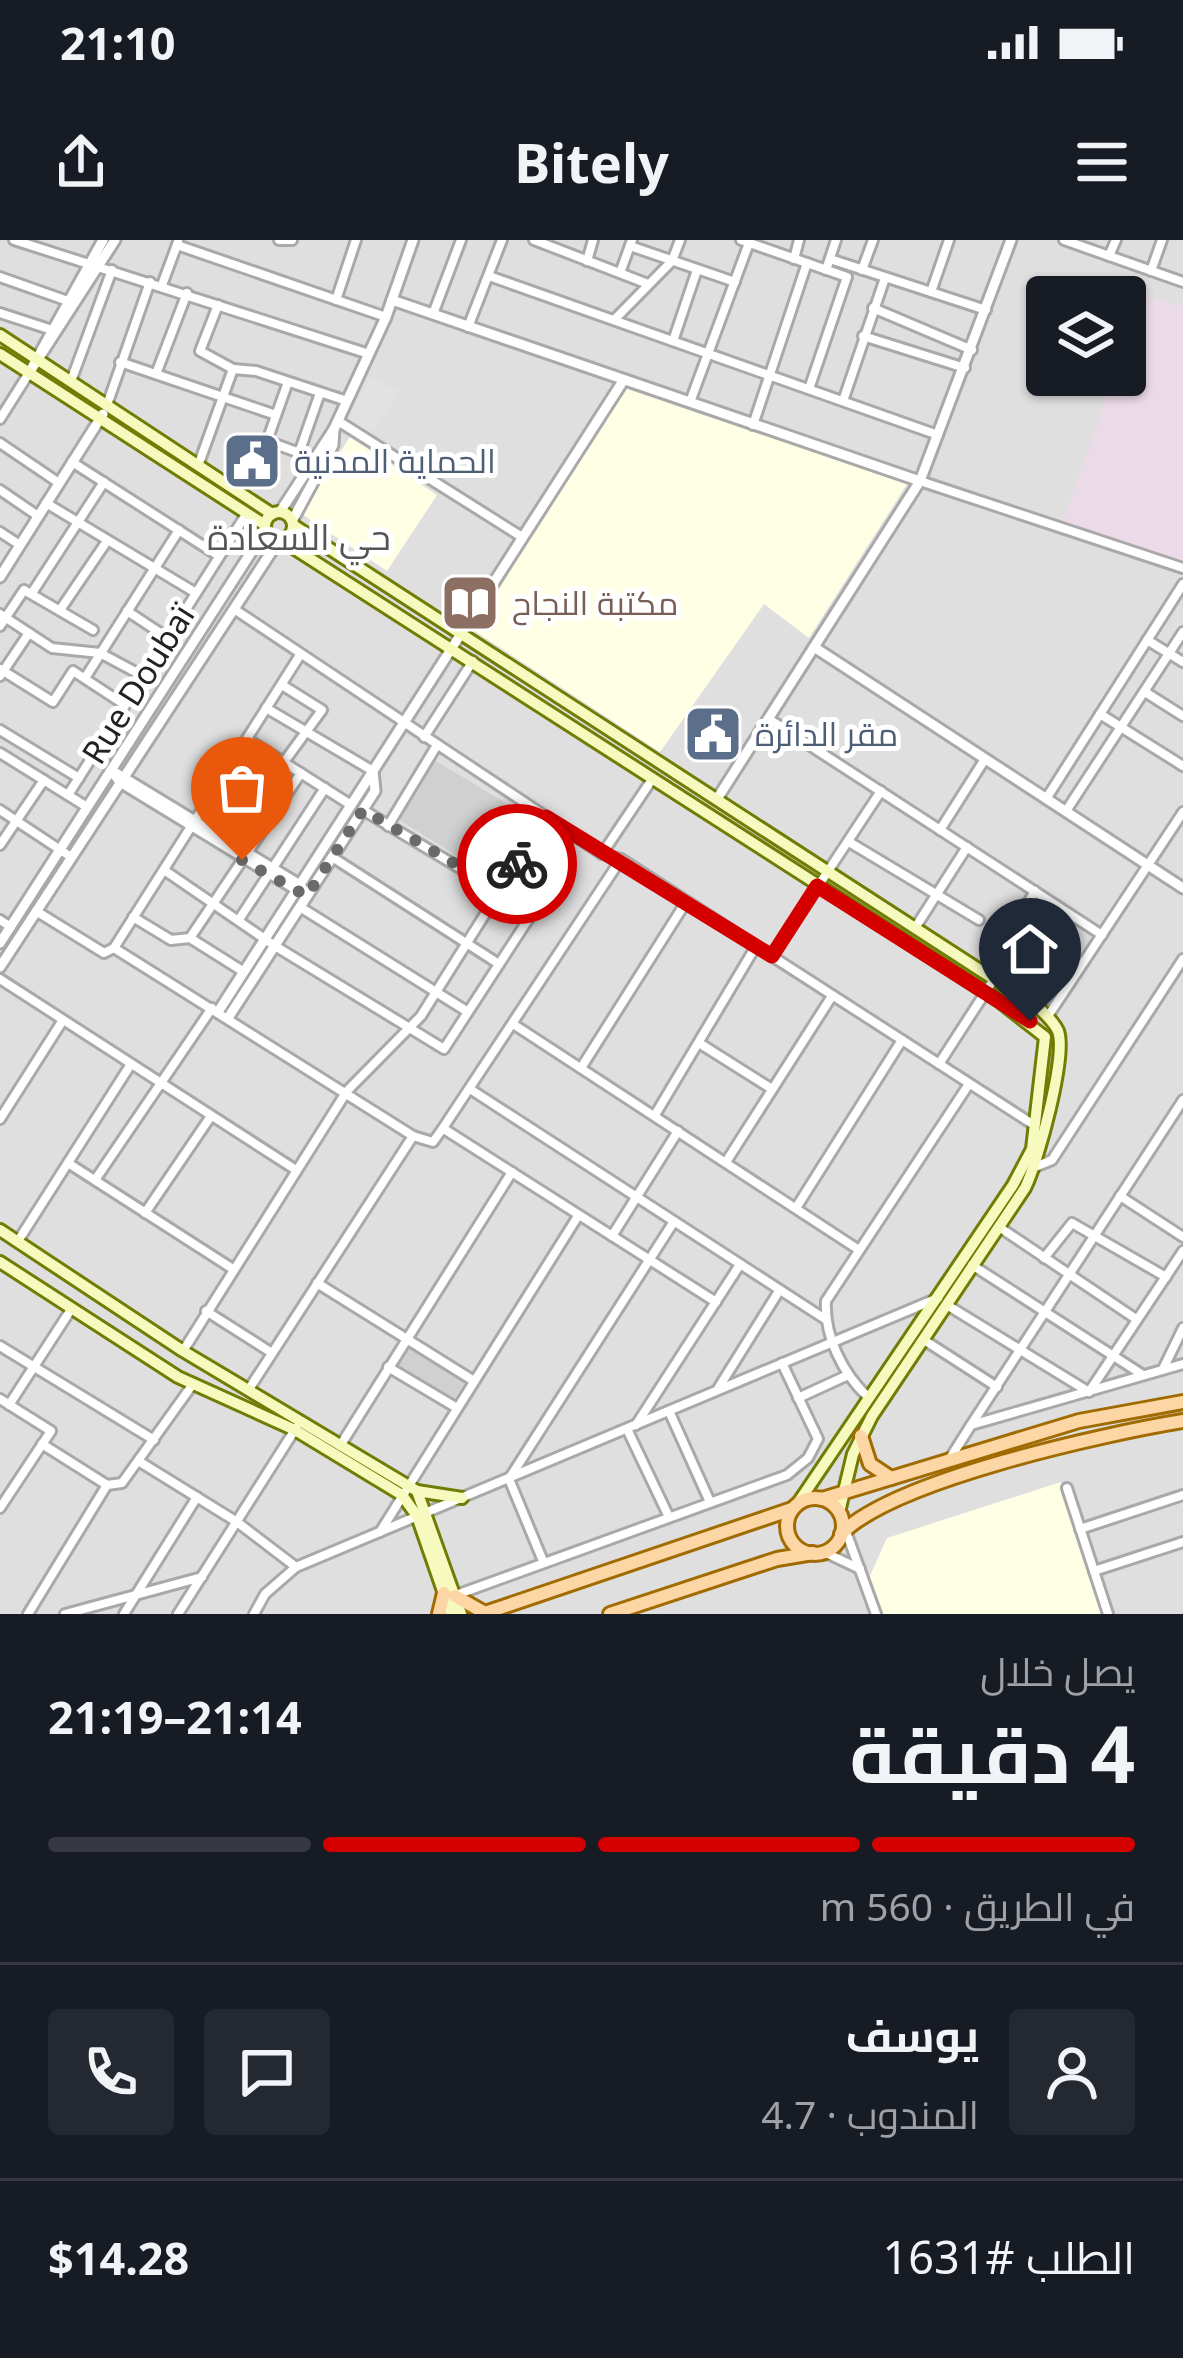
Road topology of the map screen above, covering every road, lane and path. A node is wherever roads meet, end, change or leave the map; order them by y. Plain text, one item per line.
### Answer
1 (14, 240) edge
2 (103, 240) edge
3 (115, 240) edge
4 (279, 240) edge
5 (292, 240) edge
6 (356, 240) edge
7 (413, 240) edge
8 (461, 240) edge
9 (502, 240) edge
10 (592, 240) edge
11 (680, 240) edge
12 (799, 240) edge
13 (836, 240) edge
14 (873, 240) edge
15 (949, 240) edge
16 (1011, 240) edge
17 (1067, 240) edge
18 (1116, 240) edge
19 (1162, 240) edge
20 (538, 241) edge
21 (178, 242) edge
22 (751, 242) edge
23 (631, 243) edge
24 (1109, 256) junction
25 (794, 259) junction
26 (830, 259) junction
27 (587, 261) junction
28 (672, 261) junction
29 (807, 263) junction
30 (93, 264) junction
31 (112, 270) junction
32 (697, 270) junction
33 (826, 270) junction
34 (862, 270) junction
35 (1151, 271) junction
36 (620, 273) junction
37 (489, 275) junction
38 (885, 277) junction
39 (0, 278) edge
40 (150, 282) junction
41 (735, 282) junction
42 (1183, 282) edge
43 (648, 284) junction
44 (162, 285) junction
45 (931, 292) junction
46 (187, 293) junction
47 (65, 299) junction
48 (336, 300) junction
49 (392, 300) junction
50 (218, 304) junction
51 (873, 308) junction
52 (986, 310) junction
53 (0, 313) edge
54 (434, 314) junction
55 (386, 317) junction
56 (614, 320) junction
57 (468, 327) junction
58 (50, 329) junction
59 (0, 335) edge
60 (863, 335) junction
61 (673, 341) junction
62 (974, 350) junction
63 (0, 354) edge
64 (369, 354) junction
65 (710, 354) junction
66 (37, 359) junction
67 (120, 362) junction
68 (966, 368) junction
69 (233, 369) junction
70 (29, 373) junction
71 (156, 374) junction
72 (770, 375) junction
73 (623, 381) junction
74 (71, 382) junction
75 (288, 382) junction
76 (809, 389) junction
77 (320, 393) junction
78 (0, 397) edge
79 (223, 398) junction
80 (347, 401) junction
81 (843, 401) junction
82 (10, 403) junction
83 (690, 404) junction
84 (103, 412) junction
85 (276, 415) junction
86 (0, 418) edge
87 (336, 425) junction
88 (753, 425) junction
89 (939, 435) junction
90 (0, 443) edge
91 (299, 453) junction
92 (314, 458) junction
93 (72, 462) junction
94 (198, 466) junction
95 (920, 481) junction
96 (104, 482) junction
97 (58, 484) junction
98 (0, 490) edge
99 (46, 503) junction
100 (247, 513) junction
101 (38, 516) junction
102 (271, 520) junction
103 (293, 523) junction
104 (76, 524) junction
105 (179, 530) junction
106 (0, 532) edge
107 (522, 537) junction
108 (280, 540) junction
109 (107, 541) junction
110 (20, 545) junction
111 (219, 556) junction
112 (1183, 568) edge
113 (153, 570) junction
114 (1, 573) edge
115 (1183, 584) edge
116 (32, 593) junction
117 (196, 593) junction
118 (234, 609) junction
119 (60, 610) junction
120 (127, 611) junction
121 (2, 619) edge
122 (93, 630) dead end
123 (460, 632) junction
124 (1183, 632) edge
125 (29, 633) junction
126 (168, 638) junction
127 (1148, 640) junction
128 (451, 646) junction
129 (814, 647) junction
130 (100, 653) junction
131 (1169, 654) junction
132 (300, 655) junction
133 (474, 660) junction
134 (1183, 662) edge
135 (1, 672) edge
136 (143, 676) junction
137 (85, 678) junction
138 (281, 685) junction
139 (1145, 692) junction
140 (125, 705) junction
141 (266, 708) junction
142 (1100, 715) junction
143 (1183, 716) edge
144 (769, 719) junction
145 (401, 722) junction
146 (1120, 727) junction
147 (0, 730) edge
148 (305, 731) junction
149 (424, 736) junction
150 (247, 739) junction
151 (437, 745) junction
152 (0, 753) edge
153 (986, 759) junction
154 (284, 762) junction
155 (231, 763) junction
156 (1183, 766) edge
157 (111, 770) junction
158 (373, 772) junction
159 (301, 773) junction
160 (254, 777) junction
161 (79, 778) junction
162 (122, 778) junction
163 (652, 778) junction
164 (44, 780) junction
165 (325, 788) junction
166 (881, 791) junction
167 (68, 795) junction
168 (285, 796) junction
169 (717, 799) junction
170 (1046, 799) junction
171 (351, 805) junction
172 (87, 807) junction
173 (0, 810) edge
174 (363, 810) junction
175 (1066, 812) junction
176 (1183, 812) edge
177 (546, 817) junction
178 (16, 820) junction
179 (193, 824) junction
180 (388, 826) junction
181 (940, 830) junction
182 (218, 833) junction
183 (848, 842) junction
184 (0, 845) edge
185 (967, 847) junction
186 (61, 849) junction
187 (602, 854) junction
188 (244, 856) junction
189 (71, 857) junction
190 (332, 857) junction
191 (621, 860) junction
192 (1149, 866) junction
193 (164, 870) junction
194 (270, 872) junction
195 (830, 872) junction
196 (817, 886) junction
197 (1183, 888) edge
198 (500, 890) junction
199 (300, 891) junction
200 (1035, 891) junction
201 (936, 895) junction
202 (214, 902) junction
203 (686, 902) junction
204 (300, 907) junction
205 (36, 911) junction
206 (133, 917) junction
207 (240, 918) junction
208 (0, 920) edge
209 (979, 920) dead end
210 (11, 927) junction
211 (915, 928) junction
212 (1102, 935) junction
213 (190, 938) junction
214 (270, 942) junction
215 (467, 942) junction
216 (0, 943) edge
217 (756, 946) junction
218 (114, 948) junction
219 (772, 956) junction
220 (1183, 958) edge
221 (499, 964) junction
222 (0, 967) edge
223 (244, 972) junction
224 (990, 976) junction
225 (0, 979) edge
226 (436, 992) junction
227 (986, 993) junction
228 (832, 996) junction
229 (219, 1012) junction
230 (468, 1012) junction
231 (1048, 1016) junction
232 (63, 1020) junction
233 (514, 1024) junction
234 (408, 1028) junction
235 (902, 1040) junction
236 (699, 1042) junction
237 (131, 1064) junction
238 (939, 1064) junction
239 (581, 1067) junction
240 (161, 1084) junction
241 (969, 1084) junction
242 (470, 1089) junction
243 (772, 1089) junction
244 (347, 1090) junction
245 (1183, 1100) edge
246 (654, 1115) junction
247 (211, 1116) junction
248 (0, 1119) edge
249 (1035, 1126) junction
250 (443, 1128) junction
251 (678, 1131) junction
252 (413, 1136) junction
253 (68, 1162) junction
254 (726, 1162) junction
255 (1035, 1167) junction
256 (296, 1170) junction
257 (512, 1172) junction
258 (95, 1180) junction
259 (1120, 1196) junction
260 (635, 1199) junction
261 (796, 1208) junction
262 (145, 1213) junction
263 (578, 1216) junction
264 (673, 1223) junction
265 (999, 1227) junction
266 (0, 1230) edge
267 (612, 1236) junction
268 (1094, 1237) junction
269 (1183, 1237) edge
270 (18, 1241) junction
271 (859, 1250) junction
272 (1183, 1251) edge
273 (1045, 1258) junction
274 (649, 1260) junction
275 (0, 1262) edge
276 (972, 1265) junction
277 (739, 1266) junction
278 (233, 1269) junction
279 (1069, 1275) junction
280 (1166, 1277) junction
281 (317, 1283) junction
282 (778, 1292) junction
283 (932, 1299) junction
284 (950, 1301) junction
285 (716, 1302) junction
286 (73, 1308) junction
287 (206, 1311) junction
288 (1044, 1314) junction
289 (825, 1319) junction
290 (1136, 1319) junction
291 (1183, 1328) edge
292 (406, 1339) junction
293 (924, 1340) junction
294 (833, 1341) junction
295 (0, 1346) edge
296 (183, 1351) junction
297 (1020, 1351) junction
298 (272, 1352) junction
299 (1113, 1357) junction
300 (782, 1363) junction
301 (205, 1364) junction
302 (1183, 1364) edge
303 (388, 1367) junction
304 (33, 1369) junction
305 (1162, 1371) junction
306 (173, 1373) junction
307 (848, 1375) junction
308 (1144, 1376) junction
309 (474, 1381) junction
310 (194, 1384) junction
311 (997, 1387) junction
312 (249, 1389) junction
313 (717, 1390) junction
314 (1089, 1392) junction
315 (868, 1397) junction
316 (798, 1398) junction
317 (5, 1402) edge
318 (1183, 1402) edge
319 (457, 1408) junction
320 (669, 1411) junction
321 (1183, 1420) edge
322 (971, 1425) junction
323 (297, 1426) junction
324 (631, 1427) junction
325 (861, 1436) junction
326 (154, 1440) junction
327 (42, 1444) junction
328 (340, 1446) junction
329 (949, 1461) junction
330 (140, 1462) junction
331 (509, 1478) junction
332 (892, 1478) junction
333 (107, 1485) junction
334 (1066, 1488) dead end
335 (409, 1491) junction
336 (842, 1493) junction
337 (1183, 1495) edge
338 (197, 1498) junction
339 (462, 1498) junction
340 (822, 1499) junction
341 (710, 1502) junction
342 (795, 1507) junction
343 (0, 1508) edge
344 (422, 1514) junction
345 (669, 1517) junction
346 (237, 1522) junction
347 (842, 1522) junction
348 (1080, 1529) junction
349 (380, 1533) junction
350 (1183, 1542) edge
351 (818, 1553) junction
352 (544, 1562) junction
353 (296, 1568) junction
354 (862, 1571) junction
355 (1094, 1571) junction
356 (202, 1576) junction
357 (136, 1594) junction
358 (450, 1594) junction
359 (28, 1614) edge
360 (65, 1614) edge
361 (124, 1614) edge
362 (178, 1614) edge
363 (254, 1614) edge
364 (439, 1614) edge
365 (451, 1614) edge
366 (461, 1614) edge
367 (484, 1614) edge
368 (610, 1614) edge
369 (876, 1614) edge
370 (1108, 1614) edge

1 - 30 street
2 - 30 street
3 - 30 street
4 - 5 street
6 - 48 street
7 - 49 street
8 - 54 street
9 - 37 street
10 - 27 street
11 - 28 street
12 - 25 street
13 - 26 street
14 - 34 street
15 - 45 street
16 - 52 street
17 - 24 street
18 - 24 street
19 - 35 street
20 - 27 street
21 - 44 street
21 - 48 street
22 - 25 street
22 - 41 street
23 - 28 street
23 - 36 street
24 - 35 street
25 - 29 street
26 - 33 street
26 - 34 street
27 - 36 street
28 - 32 street
28 - 43 street
29 - 33 street
29 - 72 street
30 - 31 street
30 - 47 street
30 - 66 street
31 - 40 street
31 - 74 street
32 - 41 street
32 - 61 street
33 - 76 street
34 - 38 street
35 - 42 street
36 - 43 street
37 - 56 street
37 - 57 street
38 - 45 street
38 - 51 street
39 - 47 street
40 - 44 street
40 - 67 street
41 - 65 street
43 - 56 street
44 - 46 street
45 - 52 street
46 - 50 street
46 - 71 street
47 - 58 street
48 - 55 street
49 - 54 street
49 - 55 street
50 - 64 street
50 - 69 street
51 - 60 street
51 - 62 street
52 - 62 street
53 - 58 street
54 - 57 street
55 - 64 street
56 - 61 street
57 - 73 street
58 - 66 street
59 - 66 main road
60 - 68 street
60 - 81 street
61 - 65 street
62 - 68 street
63 - 70 main road
64 - 80 street
65 - 72 street
65 - 83 street
66 - 70 street
66 - 74 main road
67 - 71 street
67 - 84 street
68 - 89 street
69 - 75 street
69 - 79 street
70 - 82 street
70 - 84 main road
71 - 79 street
72 - 76 street
72 - 88 street
73 - 83 street
73 - 107 street
74 - 84 main road
75 - 77 street
75 - 85 street
76 - 81 street
77 - 80 street
77 - 91 street
78 - 82 street
79 - 85 street
79 - 94 street
80 - 87 street
81 - 89 street
82 - 86 street
83 - 88 street
84 - 93 street
84 - 94 main road
84 - 100 main road
85 - 91 street
87 - 92 street
87 - 103 street
87 - 107 street
88 - 95 street
89 - 95 street
90 - 97 street
91 - 92 street
92 - 102 street
93 - 96 street
93 - 97 street
94 - 102 main road
95 - 112 street
95 - 129 street
96 - 104 street
96 - 105 street
97 - 99 street
98 - 101 street
99 - 101 street
99 - 104 street
100 - 102 main road
100 - 111 street, Rue Doubaï
101 - 110 street
102 - 103 main road
102 - 108 main road
102 - 157 street
103 - 108 main road
103 - 123 main road
104 - 109 street
104 - 116 street
105 - 111 street
105 - 113 street
106 - 110 street
107 - 123 street
108 - 118 street
108 - 128 main road
109 - 113 street
109 - 119 street
110 - 114 street
111 - 117 street, Rue Doubaï
113 - 117 street
113 - 120 street
115 - 127 street
116 - 119 street
116 - 121 street
117 - 126 street, Rue Doubaï
118 - 132 street
118 - 162 street
119 - 122 street
120 - 126 street
120 - 130 street
121 - 125 street
123 - 128 street
123 - 169 main road
124 - 131 street
125 - 130 street
125 - 135 street
126 - 136 street, Rue Doubaï
127 - 131 street
127 - 142 street
128 - 133 main road
128 - 145 street
129 - 144 street
129 - 153 street
130 - 136 street
130 - 137 street
131 - 134 street
131 - 139 street
132 - 138 street
132 - 145 street
133 - 149 street
133 - 163 main road
135 - 137 street
136 - 140 street, Rue Doubaï
137 - 140 street
138 - 141 street
138 - 148 street
139 - 143 street
139 - 146 street
140 - 161 street, Rue Doubaï
141 - 148 street
141 - 150 street
142 - 146 street
142 - 170 street
144 - 166 street
144 - 169 street
145 - 149 street
145 - 158 street
146 - 156 street
146 - 175 street
147 - 161 street
148 - 154 street
148 - 158 street
149 - 151 street
150 - 154 street
150 - 155 street
151 - 177 street
151 - 180 street
152 - 164 street
153 - 170 street
153 - 181 street
154 - 159 street
155 - 160 street
155 - 179 street
157 - 162 street
157 - 172 street
158 - 171 street
158 - 174 street
159 - 165 street
159 - 168 street
160 - 168 street
160 - 182 street
161 - 167 street, Rue Doubaï
162 - 179 street
162 - 189 street
163 - 187 street
163 - 196 main road
164 - 167 street
164 - 178 street
165 - 171 street
165 - 194 street
166 - 181 street
166 - 183 street
167 - 172 street
168 - 188 street
169 - 195 main road
170 - 175 street
171 - 199 street
172 - 186 street
173 - 178 street
174 - 180 street
174 - 190 street
175 - 192 street
176 - 192 street
177 - 187 street
177 - 198 street
178 - 184 street
178 - 186 street
179 - 182 street
179 - 188 street
179 - 193 street
180 - 198 street
181 - 185 street
182 - 188 street
183 - 195 street
183 - 201 street
185 - 200 street
185 - 201 street
186 - 189 street
186 - 210 street
187 - 191 street
188 - 194 street
188 - 202 street
189 - 205 street
190 - 199 street
190 - 215 street
191 - 203 street
191 - 233 street
192 - 197 street
192 - 212 street
193 - 202 street
193 - 206 street
194 - 199 street
194 - 207 street
195 - 196 street
195 - 211 main road
196 - 219 street
196 - 227 main road
198 - 215 street
198 - 221 street
199 - 204 street
199 - 214 street
200 - 212 street
200 - 224 street
201 - 209 street
201 - 211 street
202 - 207 street
202 - 213 street
203 - 217 street
203 - 239 street
204 - 214 street
204 - 226 street
205 - 218 street
205 - 222 street
206 - 213 street
206 - 218 street
207 - 214 street
208 - 210 street
210 - 216 street
211 - 224 main road
212 - 231 street
213 - 223 street
214 - 223 street
214 - 229 street
214 - 234 street
215 - 221 street
215 - 226 street
217 - 219 street
217 - 236 street
218 - 229 street
219 - 228 street
220 - 255 street
221 - 230 street
223 - 229 street
224 - 227 street
224 - 231 main road
225 - 232 street
226 - 230 street
226 - 234 street
227 - 238 street
227 - 249 main road
228 - 235 street
228 - 243 street
229 - 240 street
229 - 244 street
230 - 234 street
231 - 255 main road
232 - 237 street
232 - 248 street
233 - 239 street
233 - 242 street
234 - 244 street
235 - 238 street
235 - 261 street
236 - 243 street
236 - 246 street
237 - 240 street
237 - 253 street
238 - 241 street
239 - 246 street
240 - 247 street
240 - 258 street
241 - 249 street
241 - 271 street
242 - 250 street
242 - 260 street
243 - 254 street
244 - 252 street
244 - 256 street
245 - 259 street
246 - 251 street
247 - 256 street
247 - 262 street
249 - 283 main road
250 - 252 street
250 - 257 street
251 - 254 street
251 - 260 street
252 - 281 street
253 - 258 street
253 - 270 street
254 - 261 street
255 - 265 main road
256 - 278 street
257 - 263 street
257 - 292 street
258 - 262 street
259 - 268 street
259 - 269 street
260 - 264 street
260 - 267 street
261 - 271 street
262 - 278 street
263 - 267 street
263 - 309 street
264 - 274 street
264 - 277 street
265 - 273 street
265 - 276 main road
266 - 270 main road
267 - 274 street
268 - 273 street
268 - 279 street
268 - 280 street
270 - 296 main road
271 - 289 street
272 - 280 street
273 - 279 street
274 - 285 street
274 - 331 street
275 - 286 main road
276 - 284 main road
276 - 288 street
277 - 282 street
277 - 285 street
278 - 287 street
279 - 288 street
279 - 290 street
280 - 290 street
281 - 292 street
281 - 298 street
282 - 289 street
282 - 313 street
283 - 284 street
283 - 294 street
283 - 315 main road
284 - 293 main road
284 - 297 street
285 - 324 street
286 - 304 street
286 - 306 main road
287 - 296 street
287 - 298 street
288 - 297 street
288 - 299 street
289 - 294 street
290 - 299 street
291 - 305 street
292 - 303 street
292 - 309 street
293 - 311 street
293 - 325 main road
294 - 300 street
294 - 307 street
295 - 304 street
296 - 301 main road
296 - 306 main road
297 - 311 street
297 - 314 street
298 - 312 street
299 - 308 street
299 - 314 street
300 - 313 street
300 - 316 street
301 - 310 main road
301 - 312 main road
302 - 305 street
303 - 319 street
303 - 328 street
304 - 317 street
304 - 326 street
305 - 308 street
306 - 310 main road
307 - 315 street
307 - 316 street
308 - 314 street
309 - 319 street
310 - 323 main road
310 - 326 street
311 - 322 street
312 - 323 main road
313 - 320 street
314 - 322 street
315 - 342 main road
316 - 341 street
317 - 327 street
318 - 329 main road
319 - 335 street
320 - 324 street
320 - 341 street
321 - 347 main road
322 - 329 street
323 - 328 main road
323 - 335 main road
323 - 346 street
324 - 331 street
324 - 345 street
325 - 332 main road
325 - 336 main road
326 - 330 street
327 - 333 street
327 - 343 street
328 - 335 main road
329 - 332 main road
330 - 333 street
330 - 338 street
331 - 339 street
331 - 352 street
332 - 336 main road
333 - 359 street
334 - 348 street
335 - 339 main road
335 - 344 main road
335 - 349 street
336 - 340 main road
336 - 347 main road
337 - 348 street
338 - 346 street
338 - 357 street
339 - 344 street
340 - 342 main road
340 - 347 main road
341 - 345 street
342 - 351 main road
342 - 367 main road
344 - 349 street
344 - 358 main road
345 - 352 street
346 - 353 street
346 - 356 street
347 - 351 main road
347 - 354 street
348 - 355 street
349 - 353 street
350 - 355 street
351 - 354 street
351 - 368 main road
352 - 358 street
353 - 363 street
354 - 369 street
355 - 370 street
356 - 357 street
356 - 362 street
357 - 360 street
357 - 361 street
358 - 364 main road
358 - 365 main road
358 - 366 main road
358 - 367 main road

